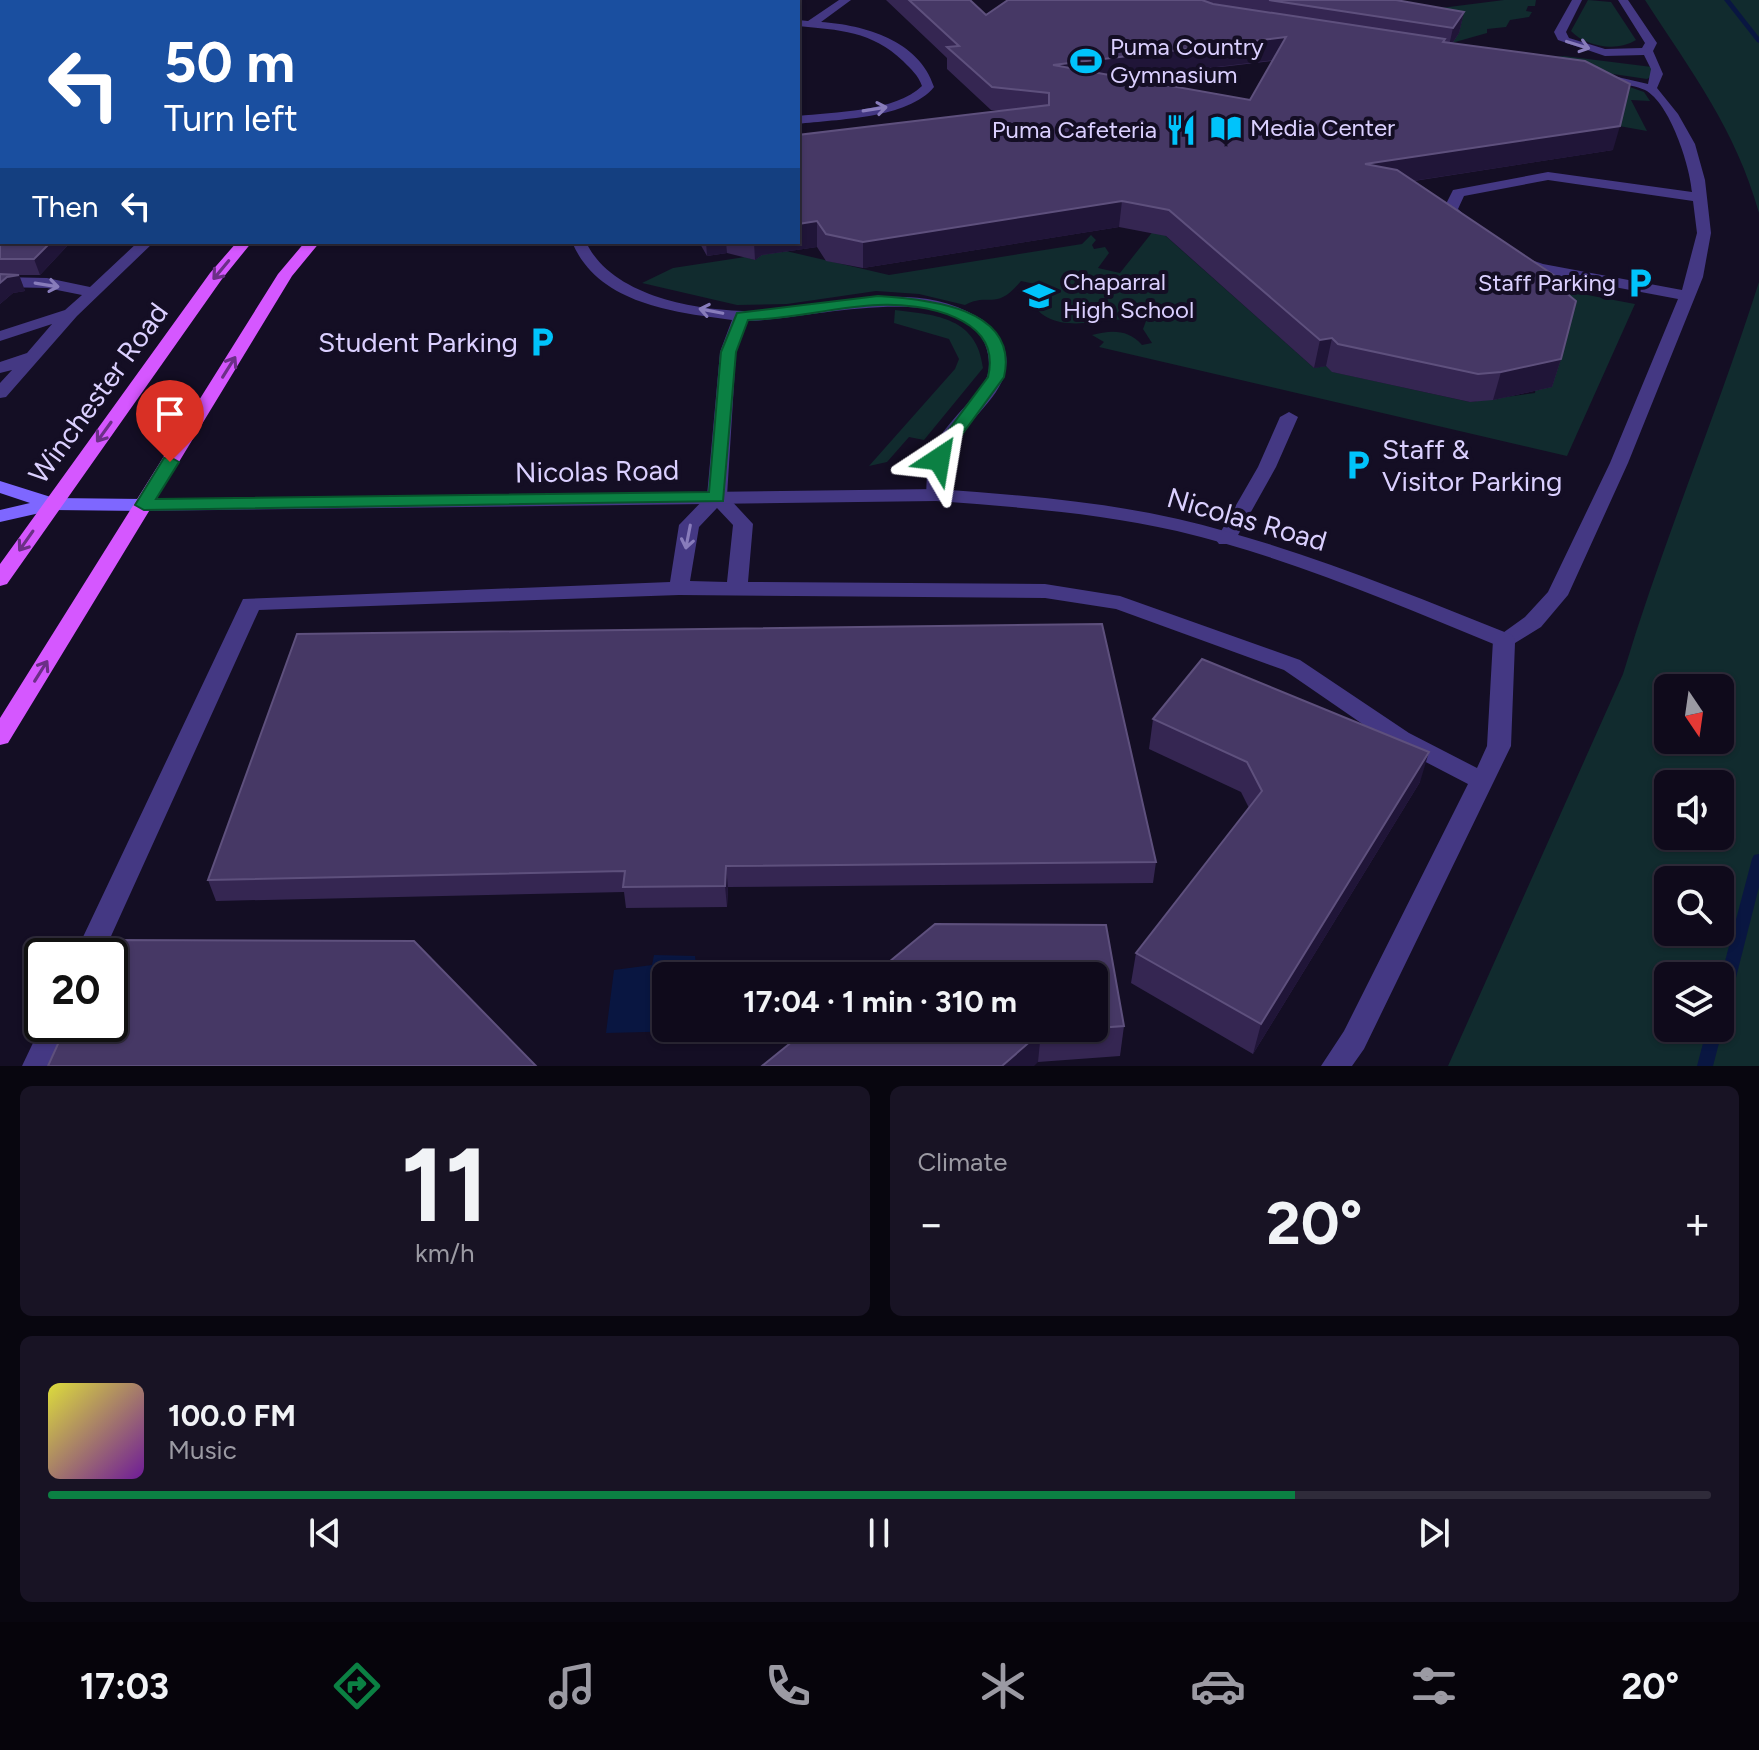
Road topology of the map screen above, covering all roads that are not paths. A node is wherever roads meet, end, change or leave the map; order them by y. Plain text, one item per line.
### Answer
1 (846, 0) edge
2 (1577, 0) edge
3 (1623, 0) edge
4 (804, 24) edge
5 (1647, 51) junction
6 (1587, 75) edge
7 (1651, 88) junction
8 (800, 120) edge
9 (1702, 198) junction
10 (1477, 231) edge
11 (145, 244) edge
12 (243, 244) edge
13 (311, 244) edge
14 (580, 244) edge
15 (1510, 254) edge
16 (0, 282) edge
17 (93, 292) junction
18 (1688, 296) junction
19 (71, 313) junction
20 (742, 316) junction
21 (0, 336) edge
22 (33, 357) junction
23 (0, 368) edge
24 (0, 393) edge
25 (1289, 417) dead end
26 (0, 487) edge
27 (936, 495) junction
28 (717, 497) junction
29 (53, 504) junction
30 (144, 505) junction
31 (0, 516) edge
32 (1226, 540) junction
33 (0, 579) edge
34 (737, 587) junction
35 (679, 588) junction
36 (1504, 640) junction
37 (0, 737) edge
38 (1482, 781) junction
39 (96, 938) edge
40 (48, 1042) edge
41 (37, 1066) edge
42 (1336, 1066) edge

1 - 4 street
2 -> 5 street
3 - 5 street
8 -> 4 street
5 - 7 street
6 - 7 street
7 - 9 street
9 - 10 street
9 - 18 street
11 - 17 street
12 -> 29 main road, Winchester Road
30 -> 13 main road
20 -> 14 street
15 - 18 street
16 -> 17 street
17 - 19 street
18 - 36 street
19 - 21 street
19 - 22 street
20 - 27 street
20 - 28 street
22 - 23 street
22 - 24 street
25 - 32 street
26 - 29 main road, Nicolas Road
27 - 28 street, Nicolas Road
27 - 32 street, Nicolas Road
28 - 30 street, Nicolas Road
28 - 34 street
28 -> 35 street
29 - 30 main road, Nicolas Road
29 - 31 main road, Nicolas Road
29 -> 33 main road, Winchester Road
37 -> 30 main road
32 - 36 street, Nicolas Road
34 - 35 street
34 - 38 street
35 - 39 street
36 - 38 street
38 - 42 street
40 - 41 street

